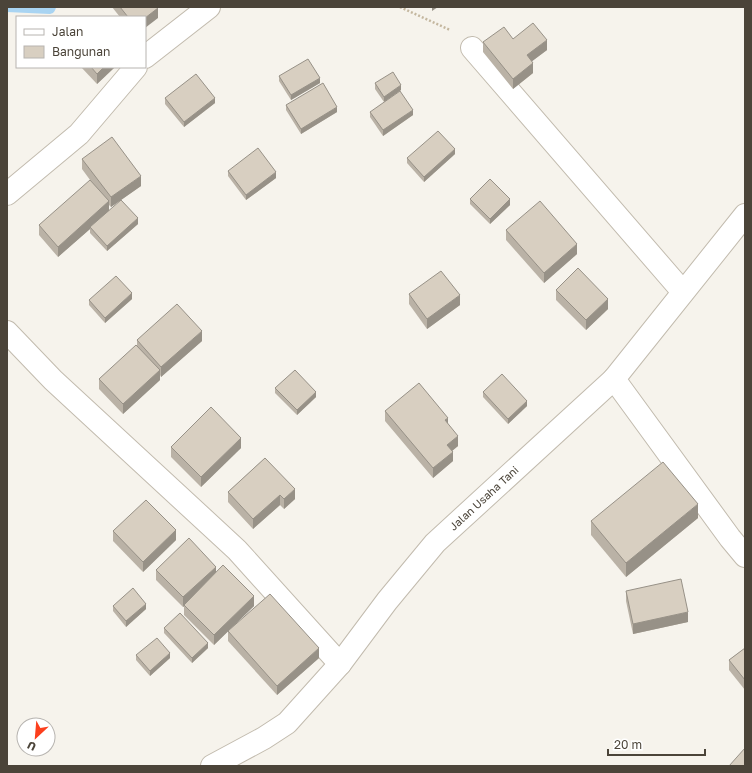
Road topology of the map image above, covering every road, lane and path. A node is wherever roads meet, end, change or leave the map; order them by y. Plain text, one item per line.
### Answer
1 (209, 7) edge
2 (400, 7) edge
3 (472, 48) joint
4 (146, 56) edge
5 (135, 68) edge
6 (7, 194) edge
7 (745, 215) edge
8 (683, 292) junction
9 (7, 332) edge
10 (614, 379) junction
11 (745, 556) edge
12 (340, 664) junction
13 (212, 766) edge

1 - 4 street
2 - 3 path
3 - 8 street
5 - 6 street
7 - 8 street, Jalan Usaha Tani
8 - 10 street, Jalan Usaha Tani
9 - 12 street
10 - 11 street
10 - 12 street, Jalan Usaha Tani
12 - 13 street, Jalan Usaha Tani

